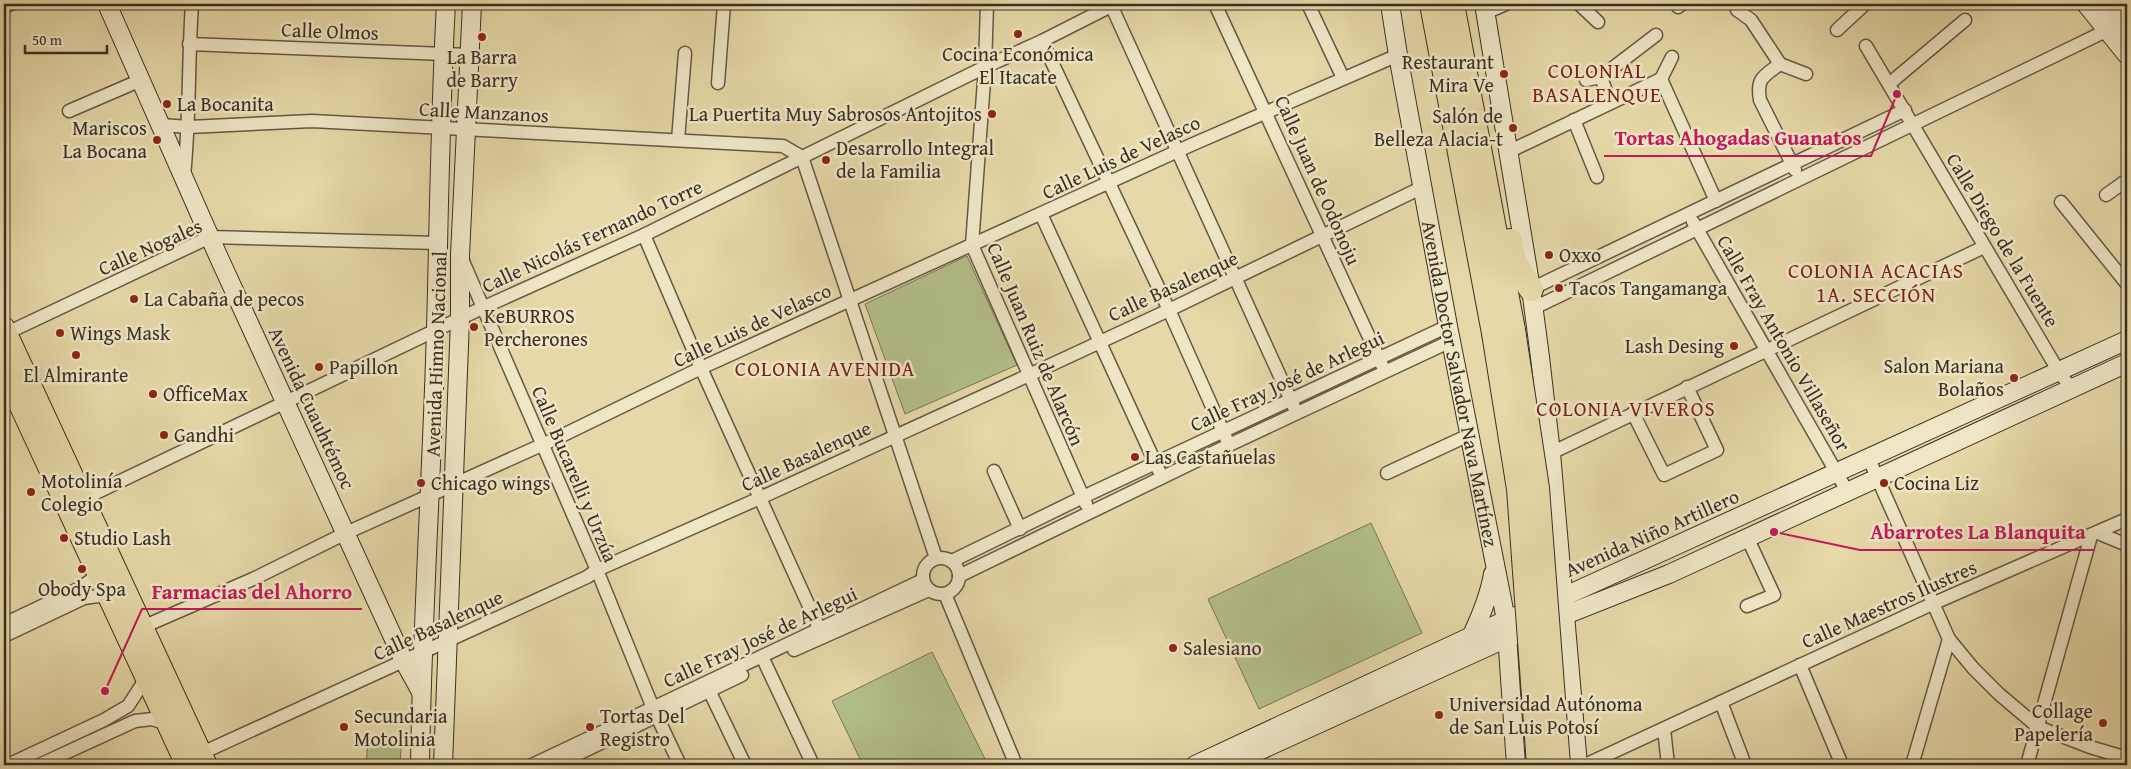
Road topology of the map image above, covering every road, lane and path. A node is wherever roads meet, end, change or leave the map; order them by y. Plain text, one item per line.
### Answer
1 (10, 4) edge
2 (107, 4) edge
3 (192, 4) edge
4 (446, 4) edge
5 (472, 4) edge
6 (724, 4) edge
7 (987, 4) edge
8 (1110, 4) edge
9 (1215, 4) edge
10 (1308, 4) edge
11 (1390, 4) edge
12 (1420, 4) edge
13 (1432, 4) edge
14 (1452, 4) edge
15 (1458, 4) edge
16 (1506, 4) edge
17 (1579, 4) edge
18 (1866, 4) edge
19 (2086, 4) edge
20 (2106, 4) edge
21 (4, 7) edge
22 (1485, 8) edge
23 (1737, 10) dead end
24 (1965, 20) dead end
25 (1598, 22) dead end
26 (2119, 27) edge
27 (1837, 30) dead end
28 (1656, 35) dead end
29 (1042, 41) junction
30 (189, 44) junction
31 (1866, 46) dead end
32 (685, 53) dead end
33 (443, 54) junction
34 (470, 55) junction
35 (1398, 55) junction
36 (2127, 55) edge
37 (1672, 57) dead end
38 (1780, 64) junction
39 (985, 67) junction
40 (1806, 74) dead end
41 (1601, 77) junction
42 (1343, 78) junction
43 (1661, 79) junction
44 (141, 80) junction
45 (1586, 80) dead end
46 (718, 83) dead end
47 (1889, 84) junction
48 (1610, 103) junction
49 (1451, 108) junction
50 (1905, 110) junction
51 (69, 111) dead end
52 (1266, 112) junction
53 (1574, 120) junction
54 (161, 125) junction
55 (1913, 125) junction
56 (189, 127) junction
57 (440, 129) junction
58 (465, 130) junction
59 (678, 140) junction
60 (1177, 151) junction
61 (1508, 152) junction
62 (802, 157) junction
63 (1792, 163) junction
64 (184, 176) junction
65 (1597, 177) dead end
66 (1800, 180) junction
67 (2127, 180) edge
68 (1108, 183) junction
69 (1423, 187) junction
70 (2106, 195) dead end
71 (1716, 201) junction
72 (2061, 202) dead end
73 (1041, 214) junction
74 (1688, 214) junction
75 (1697, 229) junction
76 (644, 235) junction
77 (1322, 236) junction
78 (210, 237) junction
79 (438, 243) junction
80 (972, 245) junction
81 (1984, 247) junction
82 (460, 255) junction
83 (1235, 278) junction
84 (2127, 284) edge
85 (1533, 298) junction
86 (851, 300) junction
87 (482, 308) junction
88 (1169, 310) junction
89 (460, 319) junction
90 (5, 330) edge
91 (436, 330) junction
92 (1503, 331) junction
93 (1450, 334) junction
94 (2127, 340) edge
95 (1098, 342) junction
96 (1767, 351) junction
97 (1379, 358) junction
98 (2127, 363) edge
99 (701, 368) junction
100 (1385, 372) junction
101 (2059, 372) junction
102 (1029, 375) junction
103 (6, 385) edge
104 (1687, 387) junction
105 (2071, 388) junction
106 (1291, 400) junction
107 (287, 402) junction
108 (1297, 412) junction
109 (1633, 413) junction
110 (1223, 432) junction
111 (896, 436) junction
112 (1469, 436) junction
113 (542, 444) junction
114 (1229, 445) junction
115 (1551, 453) junction
116 (1869, 459) junction
117 (1155, 464) junction
118 (994, 471) dead end
119 (1387, 473) dead end
120 (1837, 473) junction
121 (1162, 478) junction
122 (1877, 478) junction
123 (453, 484) junction
124 (1847, 491) junction
125 (429, 495) junction
126 (1083, 497) junction
127 (760, 498) junction
128 (83, 499) junction
129 (1089, 512) junction
130 (2127, 519) edge
131 (1020, 529) junction
132 (346, 533) junction
133 (2094, 534) junction
134 (1747, 537) junction
135 (2127, 545) edge
136 (1560, 556) junction
137 (936, 558) junction
138 (952, 561) junction
139 (1495, 567) junction
140 (597, 570) junction
141 (96, 571) junction
142 (959, 576) junction
143 (926, 585) junction
144 (945, 594) junction
145 (118, 595) junction
146 (1562, 597) junction
147 (1932, 604) junction
148 (1747, 606) dead end
149 (1564, 616) junction
150 (1506, 620) junction
151 (4, 624) edge
152 (134, 631) junction
153 (822, 633) junction
154 (4, 636) edge
155 (1507, 638) junction
156 (1948, 639) junction
157 (448, 640) junction
158 (1474, 644) junction
159 (424, 652) junction
160 (404, 661) junction
161 (765, 663) junction
162 (1800, 665) junction
163 (1569, 670) junction
164 (1510, 671) junction
165 (144, 675) junction
166 (708, 688) junction
167 (421, 692) junction
168 (1511, 694) junction
169 (1721, 702) junction
170 (656, 712) junction
171 (167, 724) junction
172 (2038, 726) junction
173 (1664, 729) junction
174 (1244, 750) junction
175 (35, 753) junction
176 (562, 758) edge
177 (2127, 758) edge
178 (198, 761) edge
179 (8, 765) edge
180 (39, 765) edge
181 (420, 765) edge
182 (443, 765) edge
183 (532, 765) edge
184 (680, 765) edge
185 (745, 765) edge
186 (813, 765) edge
187 (1016, 765) edge
188 (1195, 765) edge
189 (1228, 765) edge
190 (1516, 765) edge
191 (1539, 765) edge
192 (1558, 765) edge
193 (1578, 765) edge
194 (1584, 765) edge
195 (1668, 765) edge
196 (1745, 765) edge
197 (1842, 765) edge
198 (1912, 765) edge
199 (2027, 765) edge

1 - 21 street
2 - 44 main road, Avenida Cuauhtémoc
3 - 30 street
4 - 33 main road, Avenida Himno Nacional
5 - 34 main road, Avenida Himno Nacional
6 - 46 street
7 - 39 street, Calle Juan Ruiz de Alarcón
8 - 29 street, Calle Nicolás Fernando Torre
8 - 60 street
9 - 52 street, Calle Juan de Odonoju
10 - 42 street
11 - 35 main road, Avenida Doctor Salvador Nava Martínez
12 - 49 highway
13 - 49 highway, Avenida Doctor Salvador Nava Martínez
14 - 92 highway, Avenida Doctor Salvador Nava Martínez
15 - 85 highway
16 - 22 street
17 - 25 street
18 - 27 street
19 - 26 main road
20 - 26 main road
22 - 61 main road
23 - 38 street
24 - 47 street
26 - 36 main road
26 - 55 street
28 - 41 street
29 - 39 street, Calle Nicolás Fernando Torre
29 - 68 street
30 - 33 street, Calle Olmos
30 - 56 street
31 - 47 street, Calle Diego de la Fuente
32 - 59 street
33 - 34 street, Calle Olmos
33 - 57 main road, Avenida Himno Nacional
34 - 58 main road, Avenida Himno Nacional
35 - 42 street, Calle Luis de Velasco
35 - 69 main road, Avenida Doctor Salvador Nava Martínez
37 - 43 street
38 - 40 street
38 - 63 street
39 - 62 street, Calle Nicolás Fernando Torre
39 - 80 street, Calle Juan Ruiz de Alarcón
41 - 45 street
41 - 48 street
42 - 52 street, Calle Luis de Velasco
43 - 48 street
43 - 71 street
44 - 51 street
44 - 54 main road, Avenida Cuauhtémoc
47 - 50 street, Calle Diego de la Fuente
48 - 53 street
49 - 92 highway, Avenida Doctor Salvador Nava Martínez
50 - 55 street, Calle Diego de la Fuente
50 - 63 street
52 - 60 street, Calle Luis de Velasco
52 - 77 street, Calle Juan de Odonoju
53 - 61 street
53 - 65 street
54 - 56 street, Calle Manzanos
54 - 64 main road, Avenida Cuauhtémoc
55 - 66 street
55 - 81 street, Calle Diego de la Fuente
56 - 57 street, Calle Manzanos
56 - 64 street
57 - 58 street, Calle Manzanos
57 - 79 main road, Avenida Himno Nacional
58 - 59 street, Calle Manzanos
58 - 82 main road, Avenida Himno Nacional
59 - 62 street, Calle Manzanos
60 - 68 street, Calle Luis de Velasco
60 - 83 street
61 - 85 main road
62 - 76 street, Calle Nicolás Fernando Torre
62 - 86 street
63 - 66 street
63 - 71 street
64 - 78 main road, Avenida Cuauhtémoc
66 - 75 street
67 - 70 street
68 - 73 street, Calle Luis de Velasco
68 - 88 street
69 - 77 street, Calle Basalenque
69 - 93 main road, Avenida Doctor Salvador Nava Martínez
71 - 74 street
72 - 84 street
73 - 80 street, Calle Luis de Velasco
73 - 95 street
74 - 75 street, Calle Fray Antonio Villaseñor
74 - 85 street
75 - 85 street
75 - 96 street, Calle Fray Antonio Villaseñor
76 - 87 street, Calle Nicolás Fernando Torre
76 - 99 street
77 - 83 street, Calle Basalenque
77 - 97 street, Calle Juan de Odonoju
78 - 79 street, Calle Nogales
78 - 90 street, Calle Nogales
78 - 107 main road, Avenida Cuauhtémoc
79 - 91 main road, Avenida Himno Nacional
80 - 86 street, Calle Luis de Velasco
80 - 102 street, Calle Juan Ruiz de Alarcón
81 - 96 street
81 - 101 street, Calle Diego de la Fuente
82 - 87 street, Calle Bucarelli y Urzúa
82 - 89 main road, Avenida Himno Nacional
83 - 88 street, Calle Basalenque
83 - 106 street
85 - 115 main road
86 - 99 street, Calle Luis de Velasco
86 - 111 street
87 - 89 street, Calle Nicolás Fernando Torre
87 - 113 street, Calle Bucarelli y Urzúa
88 - 95 street, Calle Basalenque
88 - 110 street
89 - 91 street, Calle Nicolás Fernando Torre
89 - 123 main road, Avenida Himno Nacional
90 - 128 main road
91 - 107 street, Calle Nicolás Fernando Torre
91 - 125 main road, Avenida Himno Nacional
92 - 191 highway, Avenida Doctor Salvador Nava Martínez, bridge
92 - 192 highway, Avenida Doctor Salvador Nava Martínez, bridge
93 - 97 street, Calle Fray José de Arlegui
93 - 100 street, Calle Fray José de Arlegui
93 - 112 main road, Avenida Doctor Salvador Nava Martínez
94 - 101 main road, Avenida Niño Artillero
95 - 102 street, Calle Basalenque
95 - 117 street
96 - 104 street
96 - 120 street, Calle Fray Antonio Villaseñor
97 - 100 street, Calle Juan de Odonoju
97 - 106 street, Calle Fray José de Arlegui
98 - 105 main road, Avenida Niño Artillero
99 - 113 street, Calle Luis de Velasco
99 - 127 street
100 - 108 street, Calle Fray José de Arlegui
101 - 105 street, Calle Diego de la Fuente
101 - 116 main road, Avenida Niño Artillero
102 - 111 street, Calle Basalenque
102 - 126 street, Calle Juan Ruiz de Alarcón
103 - 141 main road
104 - 109 street
104 - 109 street
105 - 122 main road, Avenida Niño Artillero
106 - 108 street
106 - 110 street, Calle Fray José de Arlegui
107 - 128 street, Calle Nicolás Fernando Torre
107 - 132 main road, Avenida Cuauhtémoc
108 - 114 street, Calle Fray José de Arlegui
109 - 115 street
110 - 114 street
110 - 117 street, Calle Fray José de Arlegui
111 - 127 street, Calle Basalenque
111 - 137 street
112 - 119 street
112 - 139 main road, Avenida Doctor Salvador Nava Martínez
113 - 123 street, Calle Luis de Velasco
113 - 140 street, Calle Bucarelli y Urzúa
114 - 121 street, Calle Fray José de Arlegui
115 - 136 main road
116 - 120 main road, Avenida Niño Artillero
116 - 122 street
117 - 121 street
117 - 126 street, Calle Fray José de Arlegui
118 - 131 street
120 - 124 street, Calle Fray Antonio Villaseñor
120 - 146 main road, Avenida Niño Artillero
121 - 129 street, Calle Fray José de Arlegui
122 - 124 main road, Avenida Niño Artillero
122 - 147 street
123 - 125 street, Calle Luis de Velasco
123 - 157 main road, Avenida Himno Nacional
124 - 134 main road, Avenida Niño Artillero
125 - 132 street, Calle Luis de Velasco
125 - 159 main road, Avenida Himno Nacional
126 - 129 street, Calle Juan Ruiz de Alarcón
126 - 131 street, Calle Fray José de Arlegui
127 - 140 street, Calle Basalenque
127 - 153 street
128 - 145 main road
129 - 142 street, Calle Fray José de Arlegui
130 - 133 street, Calle Maestros Ilustres
131 - 138 street, Calle Fray José de Arlegui
132 - 152 street, Calle Luis de Velasco
132 - 160 main road, Avenida Cuauhtémoc
133 - 135 street
133 - 147 street, Calle Maestros Ilustres
133 - 172 street
134 - 148 street
134 - 149 main road, Avenida Niño Artillero
136 - 139 main road
136 - 146 main road
137 - 138 street
137 - 143 street
138 - 142 street
139 - 150 main road, Avenida Doctor Salvador Nava Martínez
139 - 158 main road
140 - 157 street, Calle Basalenque
140 - 170 street, Calle Bucarelli y Urzúa
141 - 145 main road
141 - 151 street
142 - 144 street
143 - 144 street
143 - 153 street, Calle Fray José de Arlegui
144 - 187 street
145 - 152 main road
145 - 154 street
146 - 149 main road
146 - 150 main road, Avenida Niño Artillero
147 - 156 street
147 - 162 street, Calle Maestros Ilustres
149 - 155 main road, Avenida Niño Artillero
149 - 163 main road
150 - 155 main road, Avenida Doctor Salvador Nava Martínez
150 - 158 main road, Avenida Niño Artillero
152 - 165 main road
152 - 178 main road
153 - 161 street, Calle Fray José de Arlegui
153 - 166 street, Calle Fray José de Arlegui
155 - 158 main road, Avenida Niño Artillero
155 - 164 main road, Avenida Doctor Salvador Nava Martínez
156 - 172 street
156 - 198 street
157 - 159 street, Calle Basalenque
157 - 182 main road, Avenida Himno Nacional
158 - 164 main road
158 - 174 main road, Avenida Niño Artillero
159 - 160 street, Calle Basalenque
159 - 167 main road, Avenida Himno Nacional
160 - 167 main road, Avenida Cuauhtémoc
160 - 178 street, Calle Basalenque
161 - 166 street, Calle Fray José de Arlegui
161 - 186 street
162 - 169 street, Calle Maestros Ilustres
162 - 197 street
163 - 168 main road
163 - 193 main road
164 - 168 main road, Avenida Doctor Salvador Nava Martínez
165 - 171 main road
165 - 175 street
166 - 170 street, Calle Fray José de Arlegui
166 - 185 street
167 - 181 main road, Avenida Himno Nacional
168 - 190 main road, Avenida Doctor Salvador Nava Martínez
169 - 173 street, Calle Maestros Ilustres
169 - 196 street
170 - 176 street, Calle Fray José de Arlegui
170 - 184 street, Calle Bucarelli y Urzúa
171 - 178 main road
171 - 180 street
172 - 177 street
172 - 199 street
173 - 194 street, Calle Maestros Ilustres
173 - 195 street
174 - 188 main road, Avenida Niño Artillero
174 - 189 main road, Avenida Niño Artillero
175 - 179 street
175 - 180 street
176 - 183 street, Calle Fray José de Arlegui

